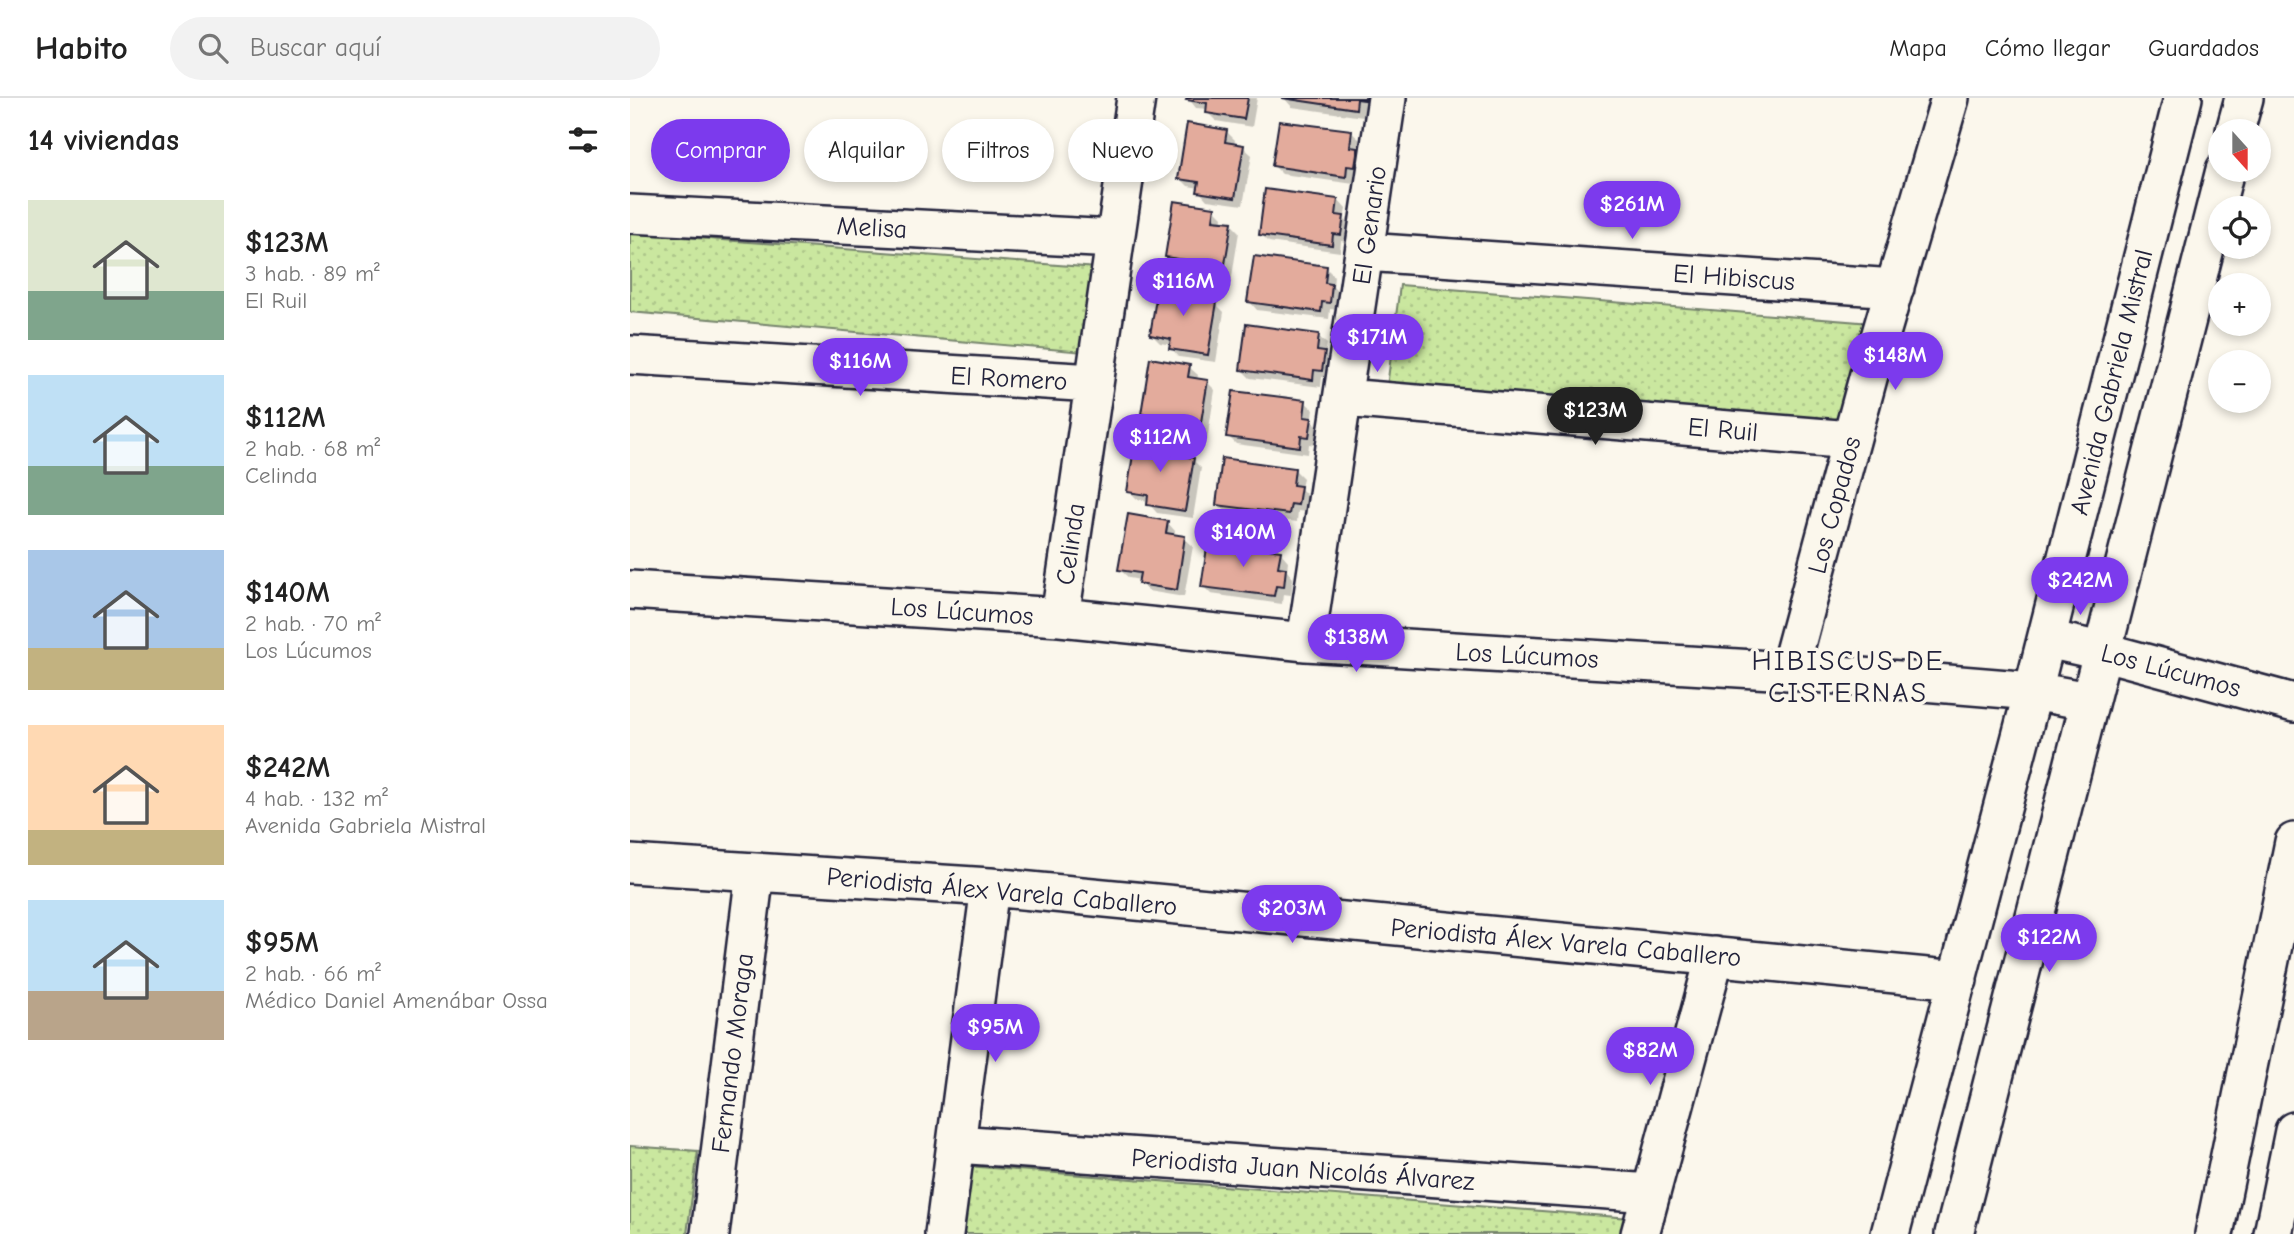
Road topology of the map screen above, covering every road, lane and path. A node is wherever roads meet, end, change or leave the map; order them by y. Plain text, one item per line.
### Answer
1 (1136, 98) edge
2 (1387, 98) edge
3 (1950, 98) edge
4 (2183, 98) edge
5 (2244, 98) edge
6 (2238, 119) edge
7 (2222, 182) edge
8 (630, 214) edge
9 (1115, 239) junction
10 (1365, 251) junction
11 (1895, 288) junction
12 (630, 355) edge
13 (1094, 383) junction
14 (1344, 398) junction
15 (1851, 440) junction
16 (630, 590) edge
17 (1060, 617) junction
18 (2046, 639) junction
19 (1306, 642) junction
20 (2101, 651) junction
21 (1789, 671) junction
22 (2034, 691) junction
23 (2088, 701) junction
24 (2294, 703) edge
25 (2294, 842) edge
26 (630, 864) edge
27 (755, 872) junction
28 (990, 887) junction
29 (1715, 956) junction
30 (1958, 980) junction
31 (2294, 1131) edge
32 (956, 1144) junction
33 (1651, 1193) junction
34 (710, 1234) edge
35 (944, 1234) edge
36 (1640, 1234) edge
37 (1890, 1234) edge
38 (1954, 1234) edge
39 (2214, 1234) edge
40 (2273, 1234) edge

1 - 9 street, Celinda
2 - 10 street, El Genario
3 - 11 street, Los Copados
4 - 18 street, Avenida Gabriela Mistral
5 - 6 street
7 - 20 street
8 - 9 street, Melisa
9 - 13 street, Celinda
10 - 11 street, El Hibiscus
10 - 14 street, El Genario
11 - 15 street, Los Copados
12 - 13 street, El Romero
13 - 17 street, Celinda
14 - 15 street, El Ruil
14 - 19 street, El Genario
15 - 21 street, Los Copados
16 - 17 street, Los Lúcumos
17 - 19 street, Los Lúcumos
18 - 20 street, Los Lúcumos
18 - 22 street, Avenida Gabriela Mistral
19 - 21 street, Los Lúcumos
20 - 23 street
20 - 24 street, Los Lúcumos
21 - 22 street, Los Lúcumos
22 - 23 street, Los Lúcumos
22 - 30 street, Avenida Gabriela Mistral
23 - 38 street
25 - 39 street
26 - 27 street, Periodista Álex Varela Caballero
27 - 28 street, Periodista Álex Varela Caballero
27 - 34 street, Fernando Moraga
28 - 29 street, Periodista Álex Varela Caballero
28 - 32 street
29 - 30 street, Periodista Álex Varela Caballero
29 - 33 street
30 - 37 street, Avenida Gabriela Mistral
31 - 40 street
32 - 33 street, Periodista Juan Nicolás Álvarez
32 - 35 street
33 - 36 street

